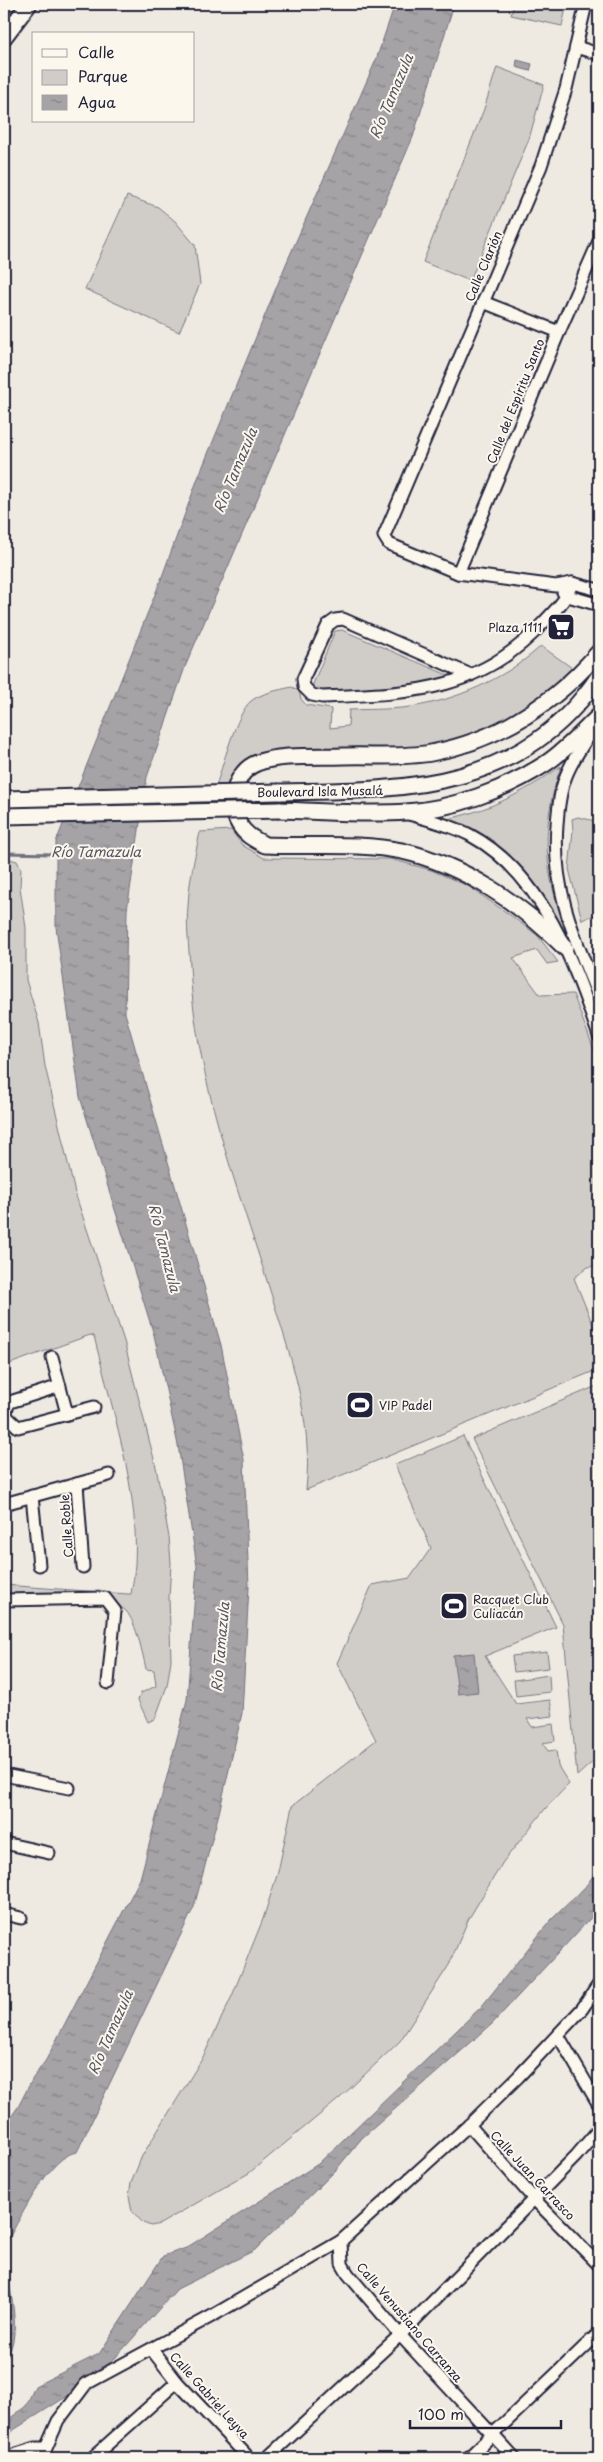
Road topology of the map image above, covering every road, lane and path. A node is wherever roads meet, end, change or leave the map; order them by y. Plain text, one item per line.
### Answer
1 (29, 4) edge
2 (586, 4) edge
3 (4, 37) edge
4 (576, 47) junction
5 (599, 54) edge
6 (599, 241) edge
7 (483, 302) junction
8 (558, 332) junction
9 (458, 573) junction
10 (572, 583) junction
11 (556, 586) junction
12 (599, 590) edge
13 (568, 596) junction
14 (599, 605) edge
15 (599, 652) edge
16 (471, 675) junction
17 (599, 676) edge
18 (599, 717) edge
19 (4, 799) edge
20 (405, 812) junction
21 (4, 816) edge
22 (564, 948) junction
23 (599, 998) edge
24 (599, 1036) edge
25 (52, 1357) dead end
26 (60, 1386) junction
27 (94, 1407) dead end
28 (67, 1414) junction
29 (5, 1417) edge
30 (109, 1475) dead end
31 (77, 1484) junction
32 (32, 1496) junction
33 (4, 1504) edge
34 (39, 1565) dead end
35 (83, 1567) dead end
36 (4, 1600) edge
37 (108, 1684) dead end
38 (4, 1777) edge
39 (69, 1788) dead end
40 (4, 1843) edge
41 (49, 1853) dead end
42 (4, 1914) edge
43 (21, 1918) dead end
44 (599, 1984) edge
45 (558, 2035) junction
46 (599, 2105) edge
47 (468, 2125) junction
48 (599, 2129) edge
49 (534, 2198) junction
50 (341, 2241) junction
51 (599, 2266) edge
52 (599, 2333) edge
53 (400, 2335) junction
54 (152, 2350) junction
55 (177, 2382) junction
56 (492, 2436) junction
57 (45, 2453) edge
58 (4, 2458) edge
59 (92, 2458) edge
60 (249, 2458) edge
61 (267, 2458) edge
62 (468, 2458) edge
63 (514, 2458) edge

1 - 3 main road
2 - 4 street, Calle Clarión
4 - 5 street
4 - 7 street, Calle Clarión
6 - 8 street, Calle del Espíritu Santo
7 - 8 street
7 - 9 street, Calle Clarión
8 - 9 street, Calle del Espíritu Santo
9 - 11 street
10 - 11 street
10 - 12 street
10 - 13 street
11 - 13 street
13 - 14 street
13 - 16 street
15 - 22 main road
16 - 16 street
17 - 19 main road, Boulevard Isla Musalá, bridge
18 - 20 main road, Boulevard Isla Musalá
18 - 23 street
20 - 21 main road, Boulevard Isla Musalá, bridge
20 - 22 street
22 - 24 street
25 - 26 street
26 - 28 street
26 - 29 street
27 - 28 street
28 - 29 street
30 - 31 street
31 - 32 street
31 - 35 street, Calle Roble
32 - 33 street
32 - 34 street
36 - 37 street
38 - 39 street
40 - 41 street
42 - 43 street
44 - 45 street
45 - 46 street
45 - 47 street
47 - 49 street, Calle Juan Carrasco
47 - 50 street
48 - 49 street
49 - 51 street, Calle Juan Carrasco
49 - 53 street
50 - 53 street, Calle Venustiano Carranza
50 - 54 street
52 - 56 street
53 - 56 street, Calle Venustiano Carranza
53 - 61 street
54 - 55 street, Calle Gabriel Leyva
54 - 57 street
55 - 59 street
55 - 60 street, Calle Gabriel Leyva
56 - 62 street
56 - 63 street, Calle Venustiano Carranza
57 - 58 street

